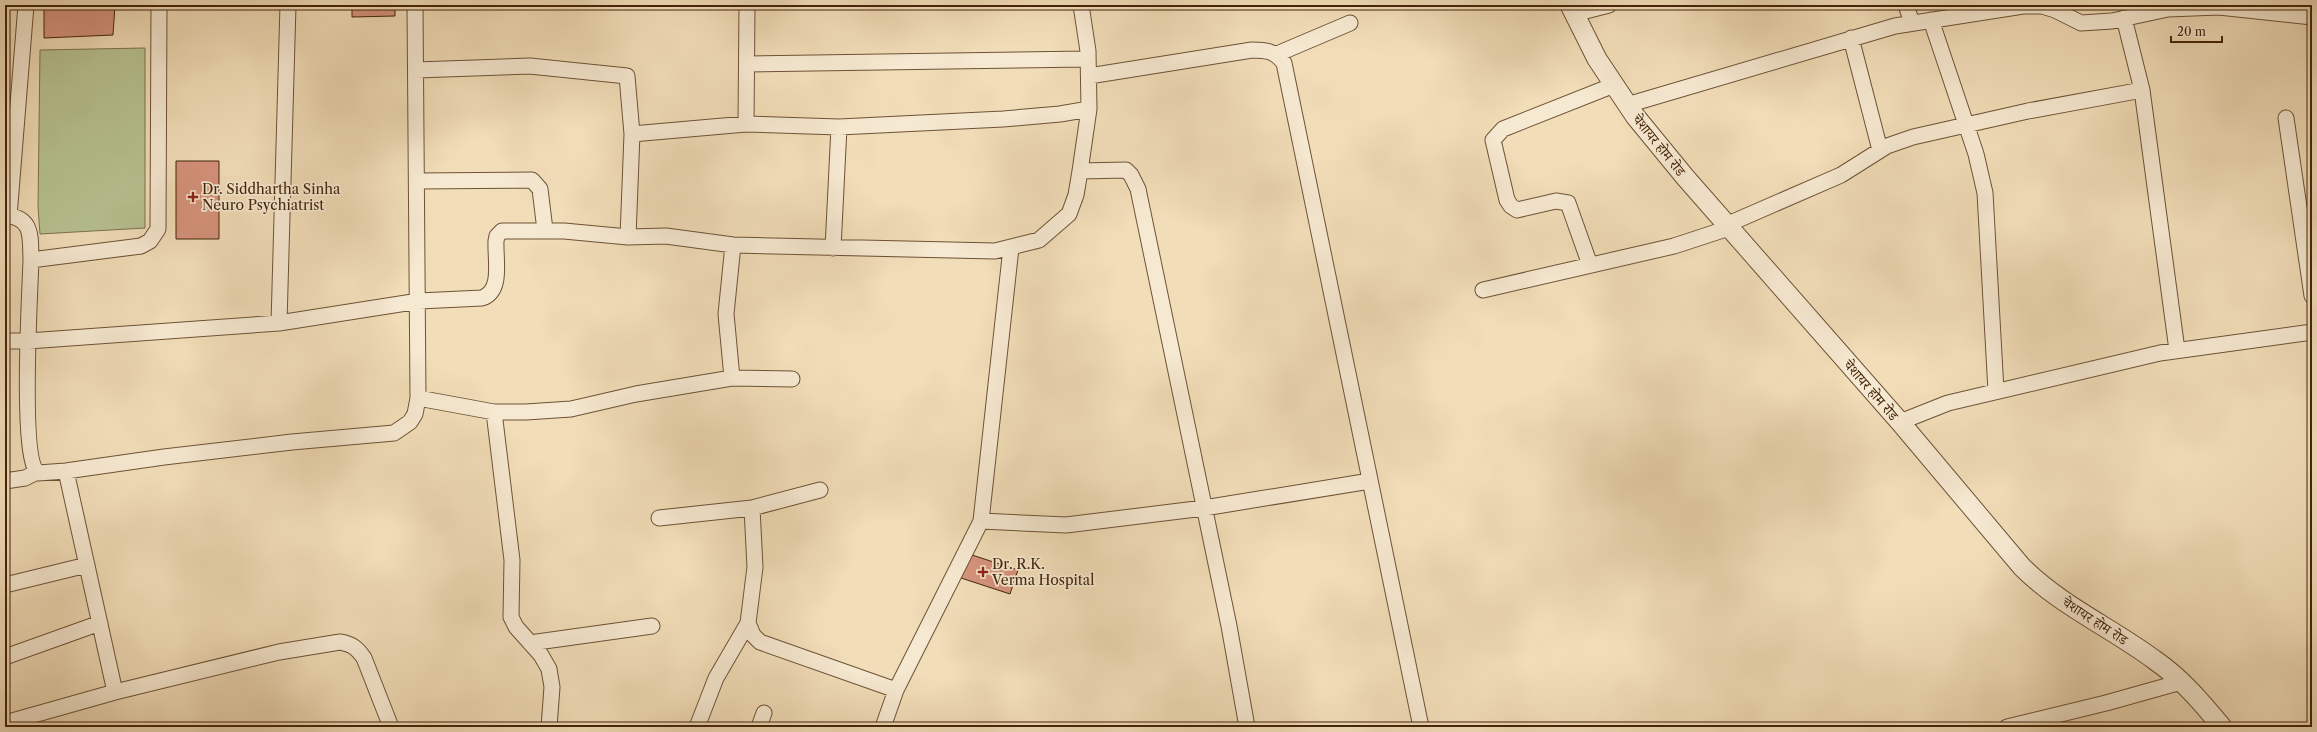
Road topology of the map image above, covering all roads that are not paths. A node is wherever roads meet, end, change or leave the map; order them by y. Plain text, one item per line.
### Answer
1 (26, 5) edge
2 (159, 5) edge
3 (288, 5) edge
4 (415, 5) edge
5 (747, 5) edge
6 (1081, 5) edge
7 (1609, 5) edge
8 (1906, 5) edge
9 (1572, 9) edge
10 (2312, 17) edge
11 (2124, 18) junction
12 (1931, 20) junction
13 (1350, 23) dead end
14 (1912, 23) junction
15 (1851, 38) junction
16 (1277, 54) junction
17 (1088, 59) junction
18 (747, 64) junction
19 (416, 70) junction
20 (1089, 76) junction
21 (1614, 85) junction
22 (2142, 90) junction
23 (1627, 106) junction
24 (1089, 109) junction
25 (2286, 118) dead end
26 (746, 124) junction
27 (1965, 126) junction
28 (839, 127) junction
29 (632, 134) junction
30 (1880, 150) junction
31 (1080, 171) junction
32 (417, 181) junction
33 (7, 216) edge
34 (1728, 226) junction
35 (545, 230) junction
36 (628, 237) junction
37 (733, 245) junction
38 (833, 248) junction
39 (1011, 248) junction
40 (31, 260) junction
41 (1590, 265) junction
42 (1482, 290) dead end
43 (2312, 296) edge
44 (418, 301) junction
45 (279, 323) junction
46 (2312, 332) edge
47 (5, 341) edge
48 (28, 341) junction
49 (2177, 350) junction
50 (732, 378) junction
51 (792, 379) dead end
52 (1996, 391) junction
53 (418, 398) junction
54 (494, 412) junction
55 (1900, 422) junction
56 (37, 472) junction
57 (66, 472) junction
58 (5, 481) edge
59 (1370, 481) junction
60 (820, 490) dead end
61 (752, 508) junction
62 (1204, 508) junction
63 (659, 518) dead end
64 (981, 521) junction
65 (87, 565) junction
66 (5, 585) edge
67 (100, 623) junction
68 (748, 623) junction
69 (652, 626) dead end
70 (530, 643) junction
71 (5, 657) edge
72 (2181, 682) junction
73 (896, 690) junction
74 (116, 692) junction
75 (5, 723) edge
76 (391, 727) edge
77 (549, 727) edge
78 (697, 727) edge
79 (883, 727) edge
80 (1247, 727) edge
81 (1420, 727) edge
82 (2007, 727) edge
83 (2222, 727) edge

1 - 33 street
2 - 40 street
3 - 45 street
4 - 19 street
5 - 18 street
6 - 17 street
7 - 9 street
8 - 14 street
9 - 21 street, चेशायर होम रोड
10 - 11 street
11 - 12 street
11 - 22 street
12 - 14 street
12 - 27 street
13 - 16 street
14 - 15 street
15 - 23 street
15 - 30 street
16 - 20 street
16 - 59 street
17 - 18 street
17 - 20 street
18 - 26 street
19 - 29 street
19 - 32 street
20 - 24 street
21 - 23 street, चेशायर होम रोड
21 - 41 street
22 - 27 street
22 - 49 street
23 - 34 street, चेशायर होम रोड
24 - 28 street
24 - 31 street
25 - 43 street
26 - 28 street
26 - 29 street
27 - 30 street
27 - 52 street
28 - 38 street
29 - 36 street
30 - 34 street
31 - 39 street
31 - 62 street
32 - 35 street
32 - 44 street
33 - 40 street
34 - 41 street
34 - 55 street, चेशायर होम रोड
35 - 36 street
35 - 44 street
36 - 37 street
37 - 38 street
37 - 50 street
38 - 39 street
39 - 64 street
40 - 48 street
41 - 42 street
44 - 45 street
44 - 53 street
45 - 48 street
46 - 49 street
47 - 48 street
48 - 56 street
49 - 52 street
50 - 51 street
50 - 54 street
52 - 55 street
53 - 54 street
53 - 57 street
54 - 70 street
55 - 72 street, चेशायर होम रोड
56 - 57 street
56 - 58 street
57 - 65 street
59 - 62 street
59 - 81 street
60 - 61 street
61 - 63 street
61 - 68 street
62 - 64 street
62 - 80 street
64 - 73 street
65 - 66 street
65 - 67 street
67 - 71 street
67 - 74 street
68 - 73 street
68 - 78 street
69 - 70 street
70 - 77 street
72 - 82 street
72 - 83 street, चेशायर होम रोड
73 - 79 street
74 - 75 street
74 - 76 street

